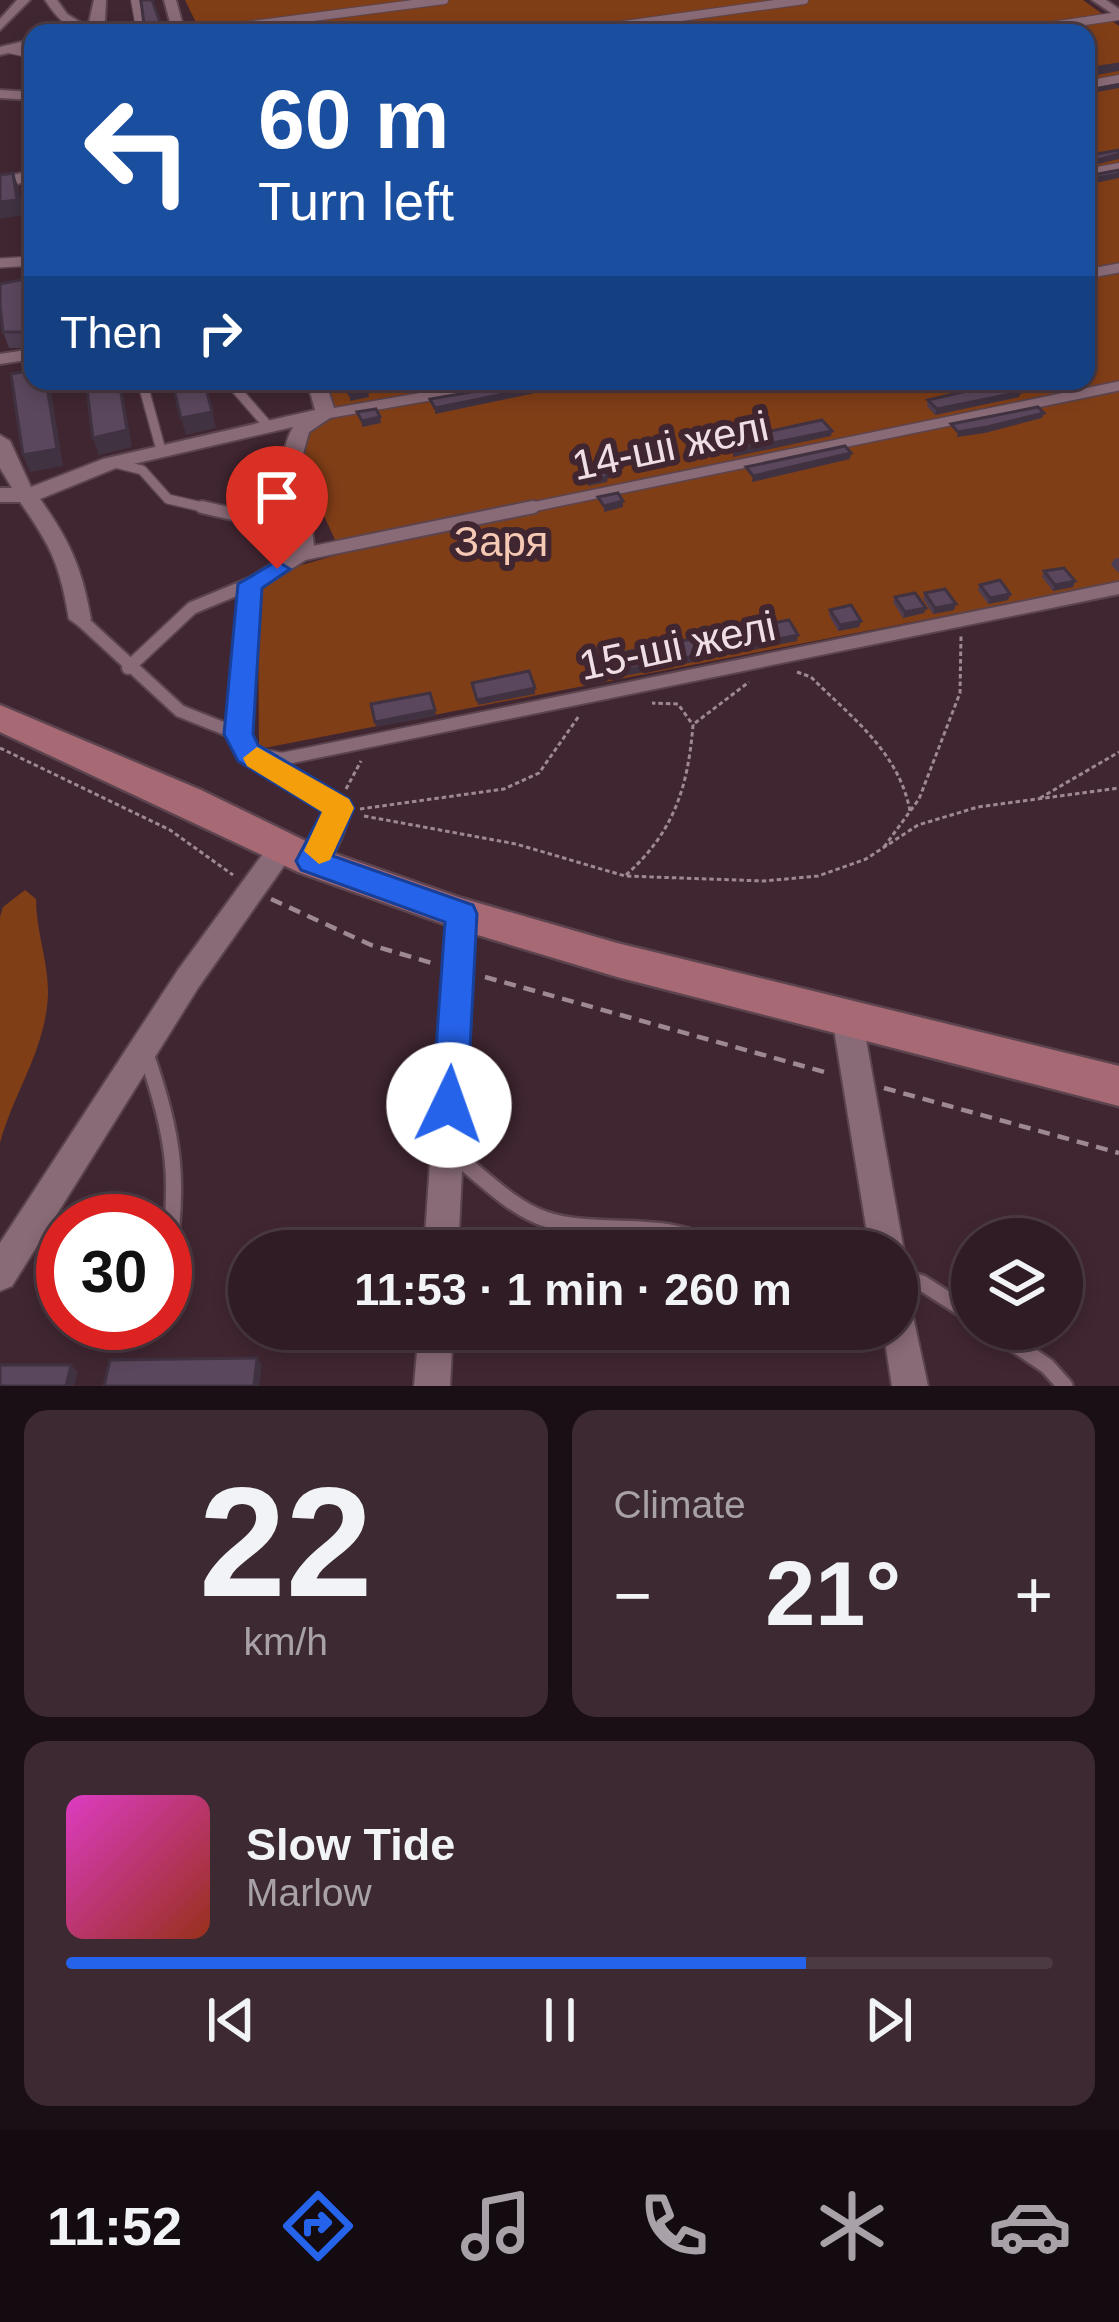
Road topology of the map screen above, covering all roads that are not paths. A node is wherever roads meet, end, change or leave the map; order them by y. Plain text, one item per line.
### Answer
1 (23, 0) edge
2 (51, 0) edge
3 (444, 0) edge
4 (804, 0) edge
5 (1098, 0) edge
6 (1119, 15) edge
7 (74, 24) edge
8 (248, 24) edge
9 (632, 24) edge
10 (1062, 24) edge
11 (0, 26) edge
12 (1119, 386) edge
13 (144, 390) edge
14 (237, 390) edge
15 (319, 390) edge
16 (463, 390) edge
17 (326, 414) junction
18 (269, 427) junction
19 (0, 441) edge
20 (160, 450) junction
21 (110, 463) junction
22 (4, 468) edge
23 (0, 495) edge
24 (31, 495) junction
25 (304, 554) junction
26 (250, 584) junction
27 (1119, 588) edge
28 (80, 619) joint
29 (128, 668) junction
30 (0, 718) edge
31 (243, 743) junction
32 (297, 855) junction
33 (461, 914) junction
34 (848, 1017) junction
35 (143, 1047) junction
36 (1119, 1086) edge
37 (447, 1149) junction
38 (177, 1194) edge
39 (441, 1230) edge
40 (626, 1230) edge
41 (884, 1230) edge
42 (0, 1274) edge
43 (918, 1281) edge
44 (951, 1301) edge
45 (435, 1350) edge
46 (904, 1350) edge
47 (1019, 1350) edge
48 (432, 1386) edge
49 (910, 1386) edge
50 (1065, 1386) edge

1 - 11 street
2 - 7 street
3 - 8 lane
4 - 9 lane
5 - 6 street
6 - 10 lane
12 - 25 lane, 14-ші желі
13 - 20 lane
14 - 18 lane
15 - 17 street
16 - 17 lane
17 - 18 street
17 - 25 street
18 - 20 street
19 - 22 street
20 - 21 street
21 - 24 street
21 - 25 lane
22 - 24 street
23 - 24 street
24 - 28 street
25 - 26 street
26 - 29 lane
26 - 31 street
27 - 31 lane, 15-ші желі
28 - 29 lane
29 - 31 lane
30 - 32 street
31 - 32 street
32 - 33 street
32 - 35 street
33 - 34 street
33 - 37 street
34 - 36 street
34 - 41 street
35 - 38 lane
35 - 42 street
37 - 39 street
37 - 40 lane
43 - 44 lane
45 - 48 street
46 - 49 street
47 - 50 lane

